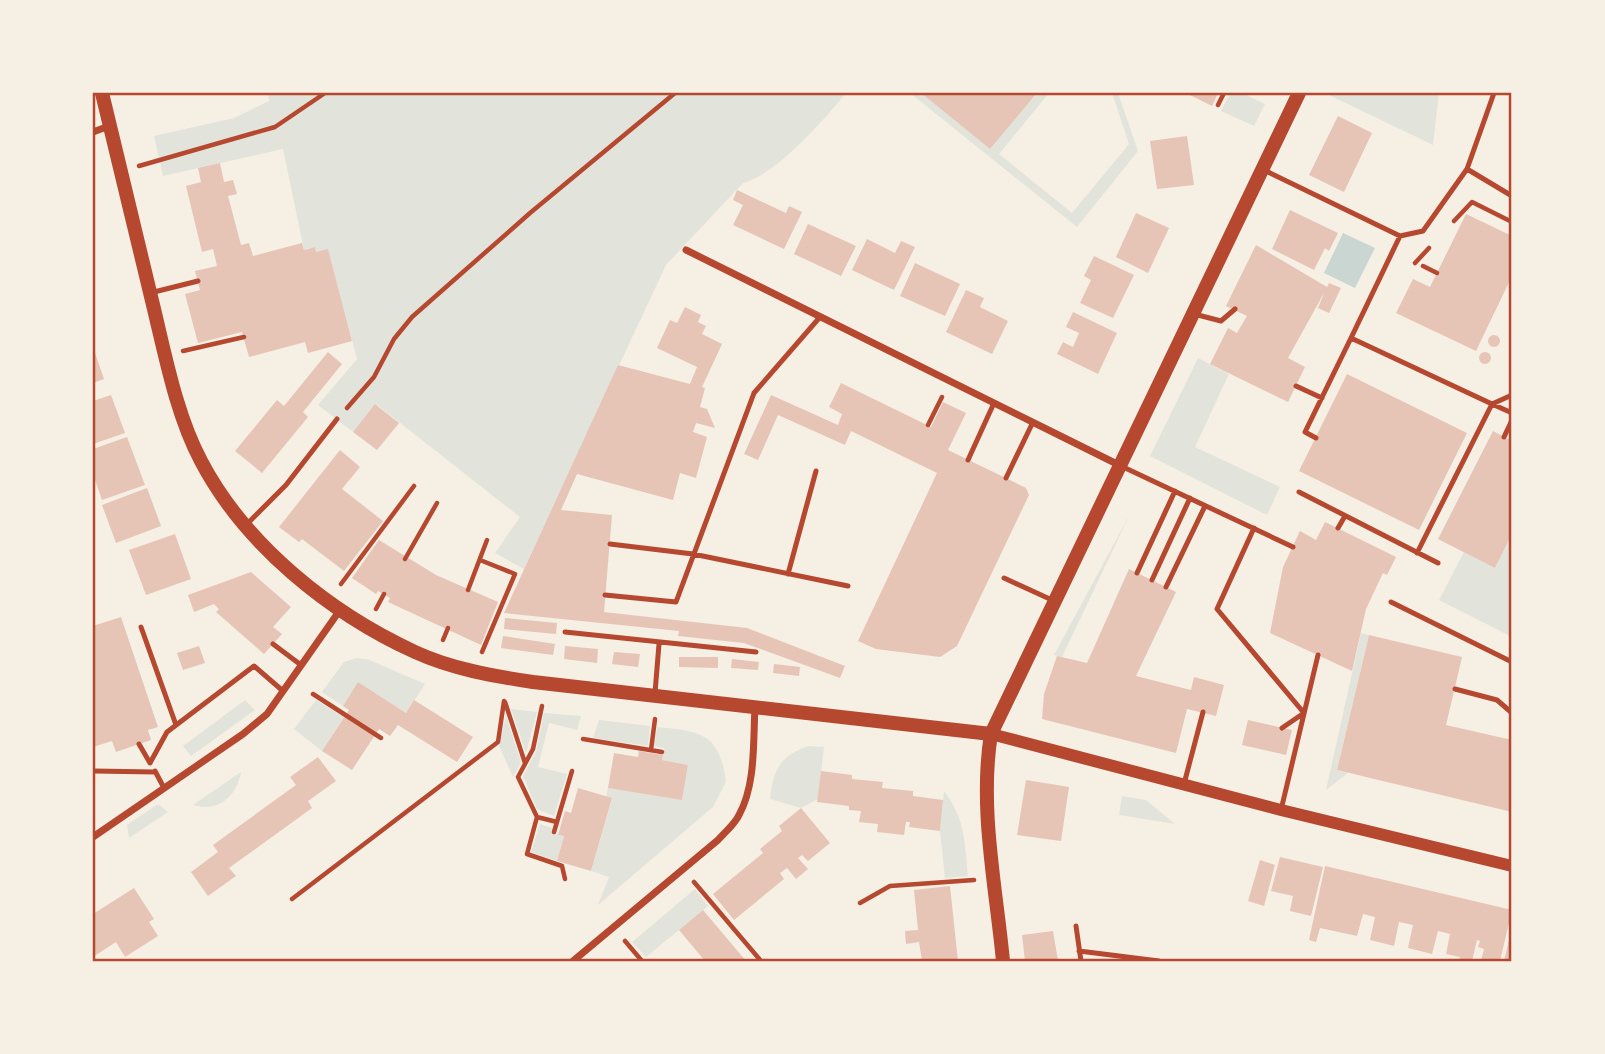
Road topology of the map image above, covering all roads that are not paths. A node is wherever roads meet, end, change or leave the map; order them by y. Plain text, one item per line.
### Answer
1 (102, 93) edge
2 (1494, 93) edge
3 (1294, 94) edge
4 (110, 125) junction
5 (93, 132) edge
6 (1262, 169) junction
7 (1467, 169) junction
8 (1512, 197) edge
9 (1400, 236) junction
10 (687, 250) dead end
11 (198, 281) dead end
12 (150, 293) junction
13 (1235, 309) dead end
14 (1191, 313) junction
15 (820, 317) junction
16 (1351, 338) junction
17 (1296, 386) dead end
18 (1512, 395) edge
19 (1322, 398) junction
20 (995, 403) junction
21 (1492, 404) junction
22 (1512, 413) edge
23 (337, 419) road end
24 (1512, 420) edge
25 (1032, 422) junction
26 (1504, 437) dead end
27 (1316, 438) dead end
28 (968, 460) dead end
29 (1119, 465) junction
30 (816, 471) dead end
31 (1006, 478) dead end
32 (1175, 491) junction
33 (1299, 492) dead end
34 (1190, 498) junction
35 (1205, 506) junction
36 (1345, 516) junction
37 (1425, 517) dead end
38 (1433, 521) junction
39 (244, 526) junction
40 (1254, 528) junction
41 (1339, 528) dead end
42 (610, 544) dead end
43 (1293, 547) dead end
44 (1417, 553) junction
45 (693, 554) junction
46 (1438, 563) dead end
47 (1137, 573) dead end
48 (788, 574) junction
49 (1004, 578) dead end
50 (1152, 580) dead end
51 (848, 586) dead end
52 (1167, 587) dead end
53 (605, 595) dead end
54 (1054, 601) junction
55 (1391, 602) dead end
56 (340, 609) junction
57 (141, 627) dead end
58 (565, 632) dead end
59 (273, 644) dead end
60 (659, 644) junction
61 (756, 652) dead end
62 (1318, 655) dead end
63 (1512, 662) edge
64 (301, 665) junction
65 (1455, 689) dead end
66 (284, 691) junction
67 (655, 695) junction
68 (755, 706) junction
69 (1203, 712) dead end
70 (1304, 713) junction
71 (1512, 713) edge
72 (176, 725) junction
73 (1282, 728) dead end
74 (991, 734) junction
75 (139, 744) dead end
76 (93, 762) edge
77 (150, 763) junction
78 (94, 770) edge
79 (155, 772) junction
80 (1184, 785) junction
81 (164, 788) junction
82 (1281, 810) junction
83 (93, 837) edge
84 (1512, 866) edge
85 (1076, 926) dead end
86 (1079, 951) junction
87 (573, 961) edge
88 (1003, 961) edge
89 (1081, 961) edge
90 (1159, 961) edge

1 - 4 main road
2 - 7 lane
3 - 6 main road
4 - 5 street
4 - 12 main road
6 - 9 lane
6 - 14 main road
7 - 8 lane
7 - 9 lane
9 - 16 lane
10 - 15 street
11 - 12 lane
12 - 39 main road
13 - 14 lane
14 - 29 main road
15 - 20 street
15 - 45 lane
16 - 19 lane
16 - 21 lane
17 - 19 lane
18 - 21 lane
19 - 27 lane
20 - 25 street
20 - 28 lane
21 - 22 lane
21 - 38 lane
23 - 39 lane
24 - 26 lane
25 - 29 street
25 - 31 lane
29 - 32 lane
29 - 54 main road
30 - 48 lane
32 - 34 lane
32 - 47 lane
33 - 36 lane
34 - 35 lane
34 - 50 lane
35 - 40 lane
35 - 52 lane
36 - 41 lane
36 - 44 lane
37 - 38 lane
38 - 44 lane
39 - 56 main road
40 - 43 lane
40 - 70 lane
42 - 45 lane
44 - 46 lane
45 - 48 lane
45 - 53 lane
48 - 51 lane
49 - 54 lane
54 - 74 main road
55 - 63 lane
56 - 64 street
56 - 67 main road
57 - 72 lane
58 - 60 lane
59 - 64 lane
60 - 61 lane
60 - 67 lane
62 - 70 lane
64 - 66 street
65 - 71 lane
66 - 72 lane
66 - 81 street
67 - 68 main road
68 - 74 main road
68 - 87 street
69 - 80 lane
70 - 73 lane
70 - 82 lane
72 - 77 lane
74 - 80 street
74 - 88 main road
75 - 77 lane
76 - 78 lane
77 - 79 lane
78 - 79 lane
79 - 81 lane
80 - 82 street
81 - 83 street
82 - 84 street
85 - 86 lane
86 - 89 lane
86 - 90 lane

